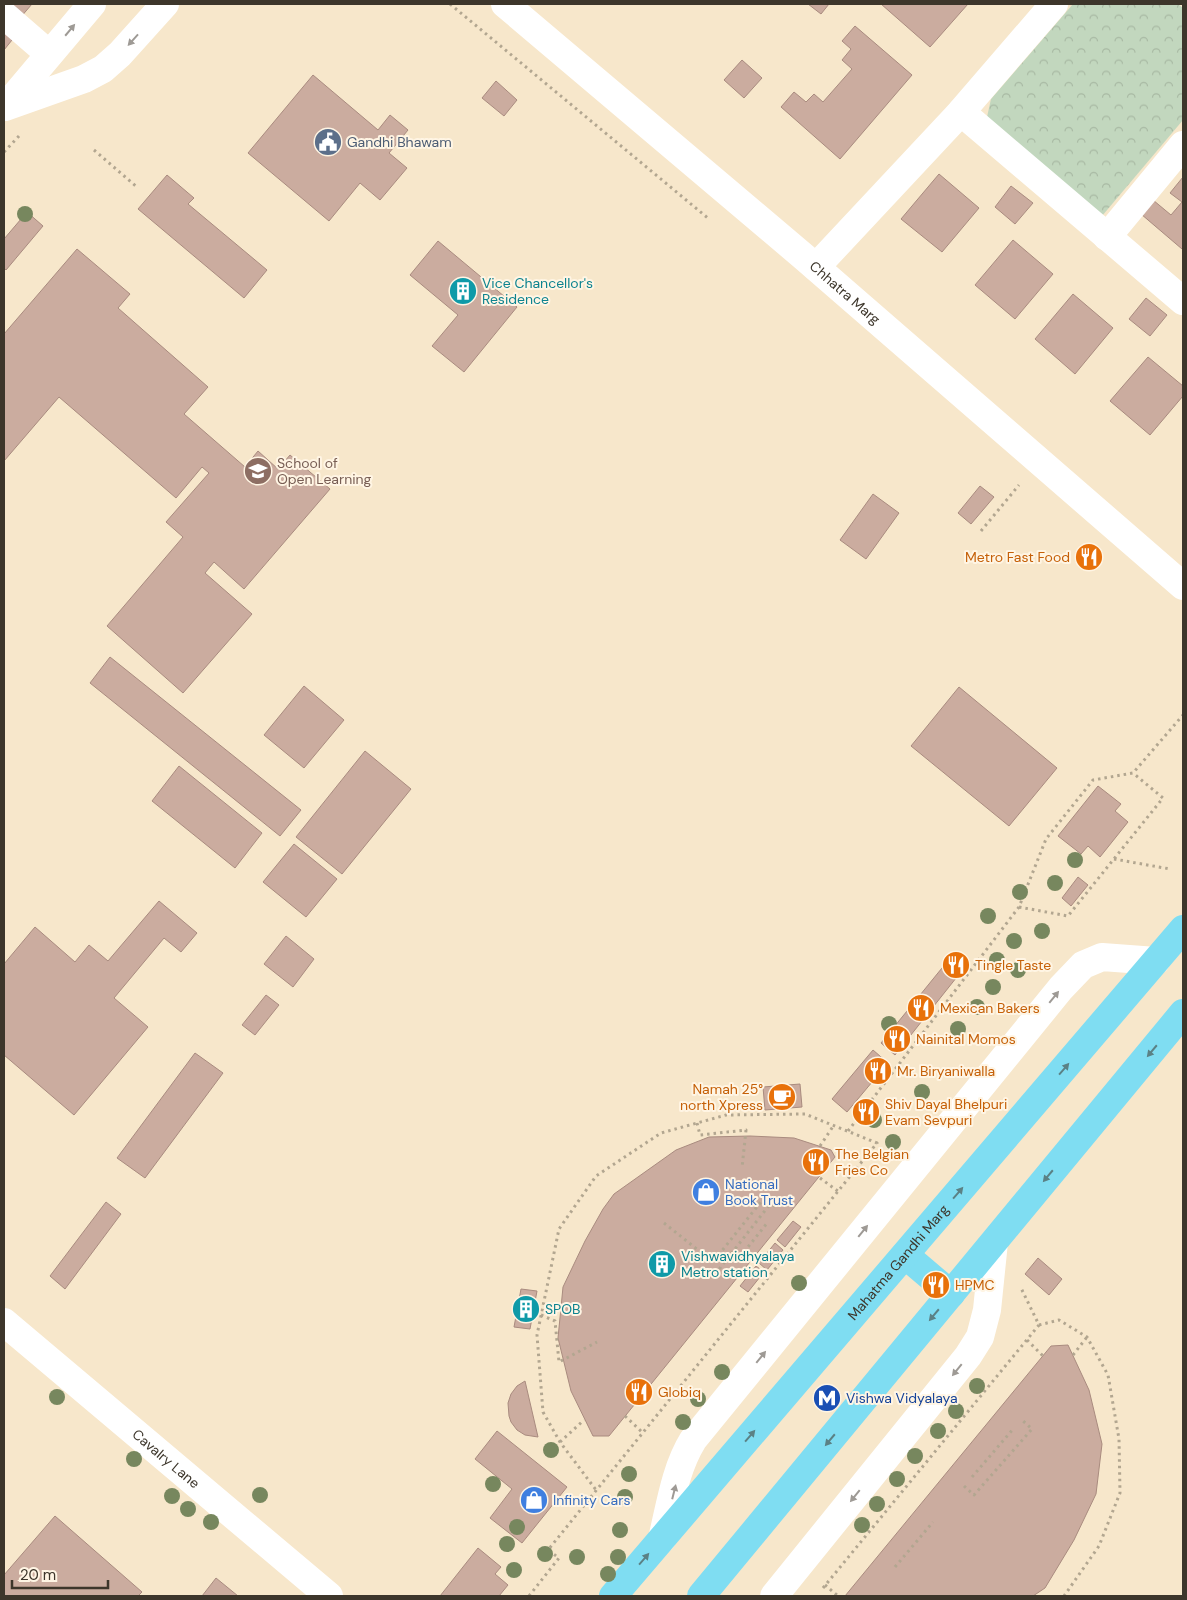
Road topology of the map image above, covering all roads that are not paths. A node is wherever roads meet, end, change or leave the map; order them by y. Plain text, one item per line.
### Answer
1 (92, 4) edge
2 (165, 4) edge
3 (505, 4) edge
4 (1054, 4) edge
5 (4, 16) edge
6 (49, 54) junction
7 (4, 108) edge
8 (961, 112) junction
9 (1183, 145) edge
10 (1107, 237) junction
11 (816, 267) junction
12 (1183, 301) edge
13 (1183, 586) edge
14 (1183, 929) edge
15 (1156, 961) junction
16 (1183, 1013) edge
17 (994, 1242) junction
18 (905, 1255) junction
19 (951, 1294) junction
20 (4, 1322) edge
21 (662, 1539) junction
22 (329, 1596) edge
23 (613, 1596) edge
24 (701, 1596) edge
25 (774, 1596) edge

6 -> 1 street
2 -> 7 street
3 - 11 street, Chhatra Marg
4 - 8 street
5 - 6 street
6 - 7 street
8 - 10 street
8 - 11 street
9 - 10 street
10 - 12 street
11 - 13 street, Chhatra Marg
14 - 15 main road, Mahatma Gandhi Marg
18 -> 15 main road, Mahatma Gandhi Marg
21 -> 15 street
16 -> 17 main road
17 - 19 main road
17 -> 25 street
18 - 19 main road
21 -> 18 main road, Mahatma Gandhi Marg
19 -> 24 main road
20 - 22 street, Cavalry Lane
23 -> 21 main road, Mahatma Gandhi Marg

